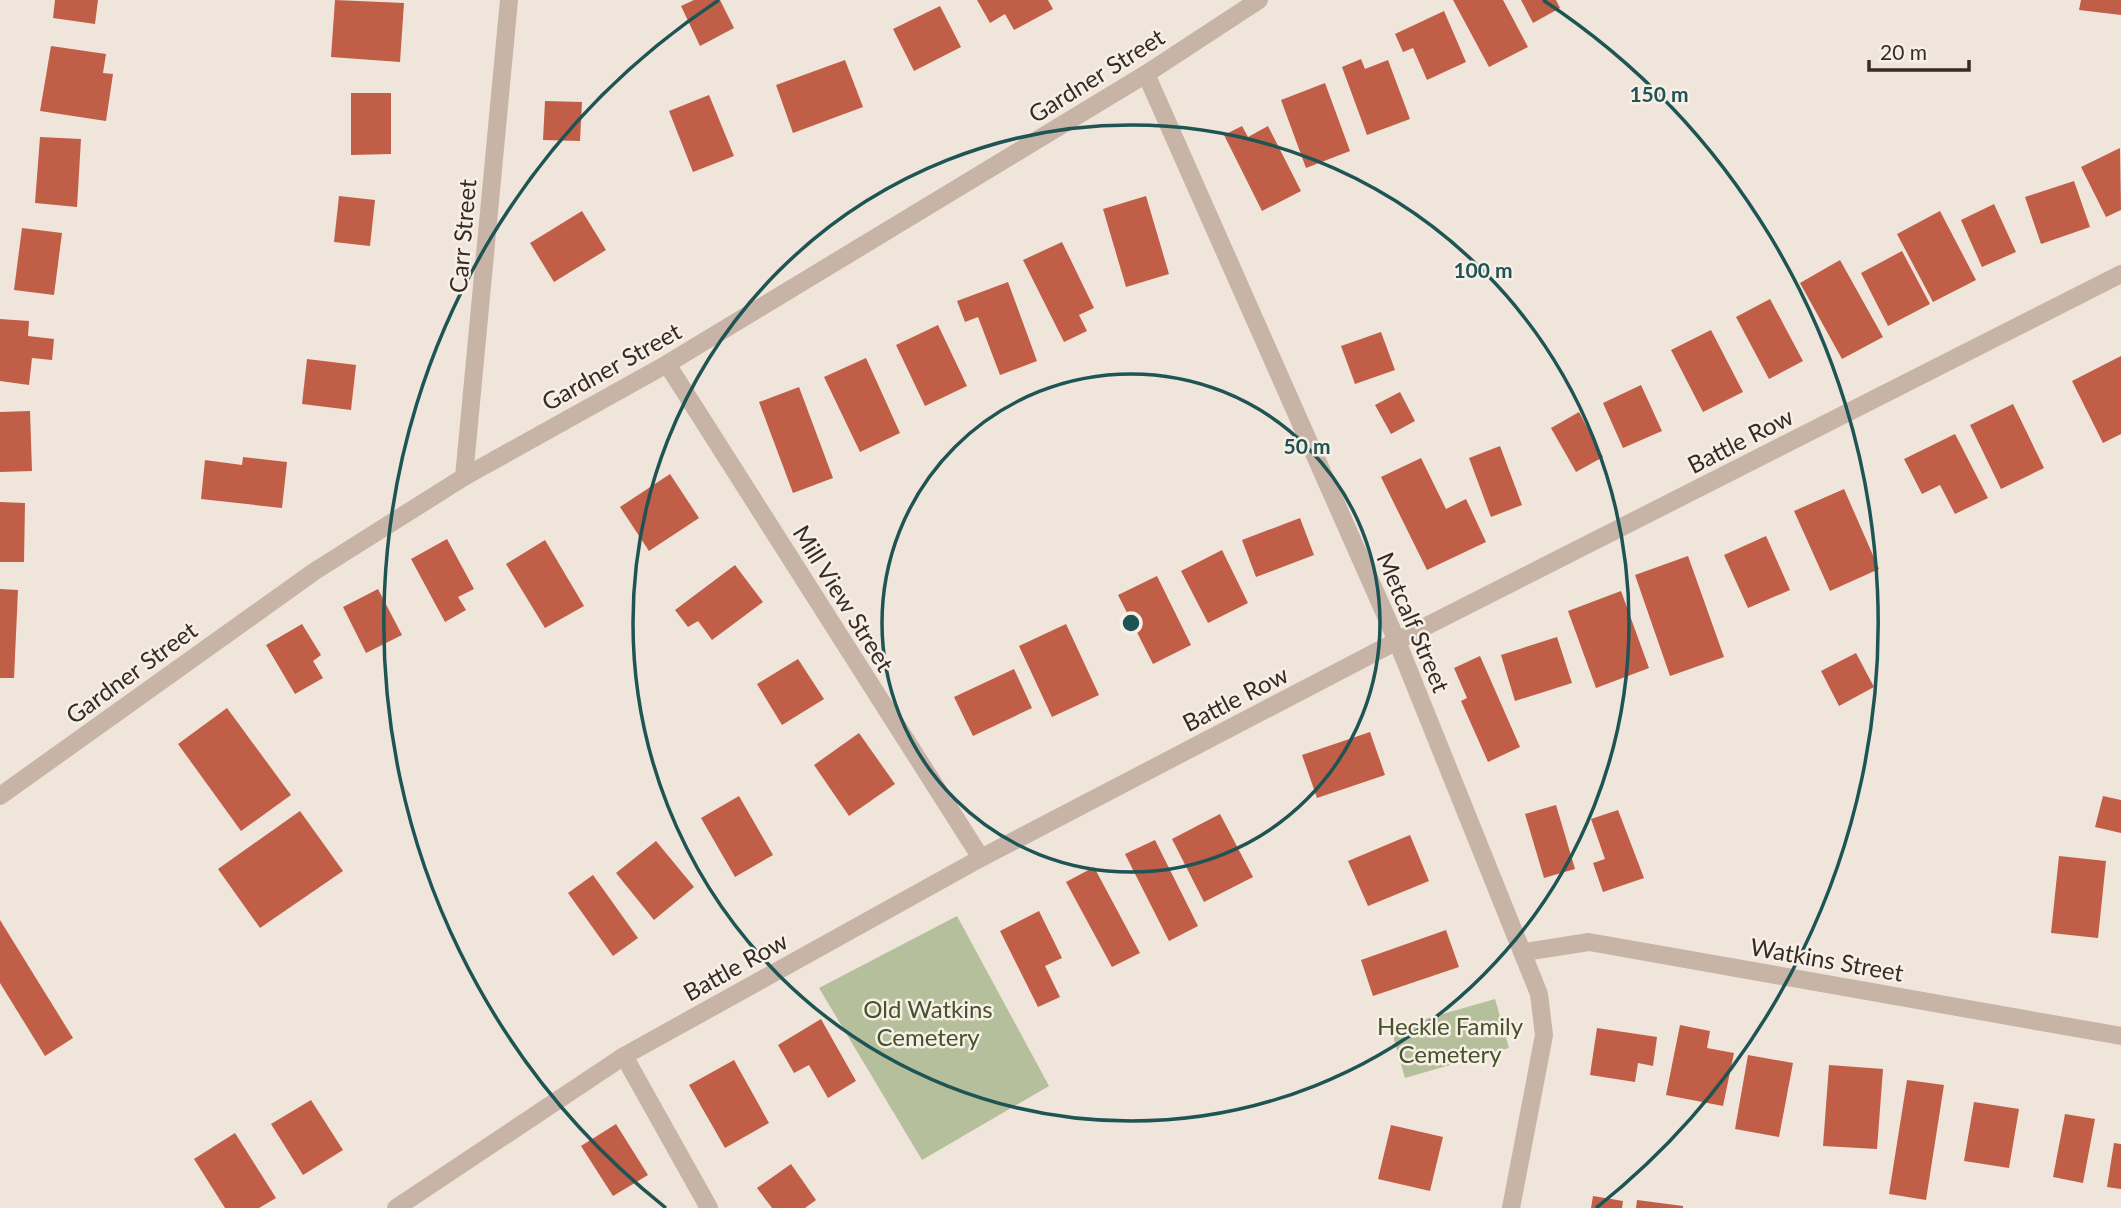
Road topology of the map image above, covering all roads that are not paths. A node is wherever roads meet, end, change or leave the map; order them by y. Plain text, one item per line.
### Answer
1 (509, 0) edge
2 (1259, 0) edge
3 (1146, 75) junction
4 (2121, 274) edge
5 (667, 364) junction
6 (464, 477) junction
7 (1397, 641) junction
8 (0, 796) edge
9 (981, 858) junction
10 (1524, 951) junction
11 (2121, 1037) edge
12 (624, 1056) junction
13 (396, 1208) edge
14 (709, 1208) edge
15 (1511, 1208) edge

1 - 6 street, Carr Street
2 - 3 street, Gardner Street
3 - 5 street, Gardner Street
3 - 7 street, Metcalf Street
4 - 7 street, Battle Row
5 - 6 street, Gardner Street
5 - 9 street, Mill View Street
6 - 8 street, Gardner Street
7 - 9 street, Battle Row
7 - 10 street, Metcalf Street
9 - 12 street, Battle Row
10 - 11 street, Watkins Street
10 - 15 street, Metcalf Street
12 - 13 street, Battle Row
12 - 14 street

